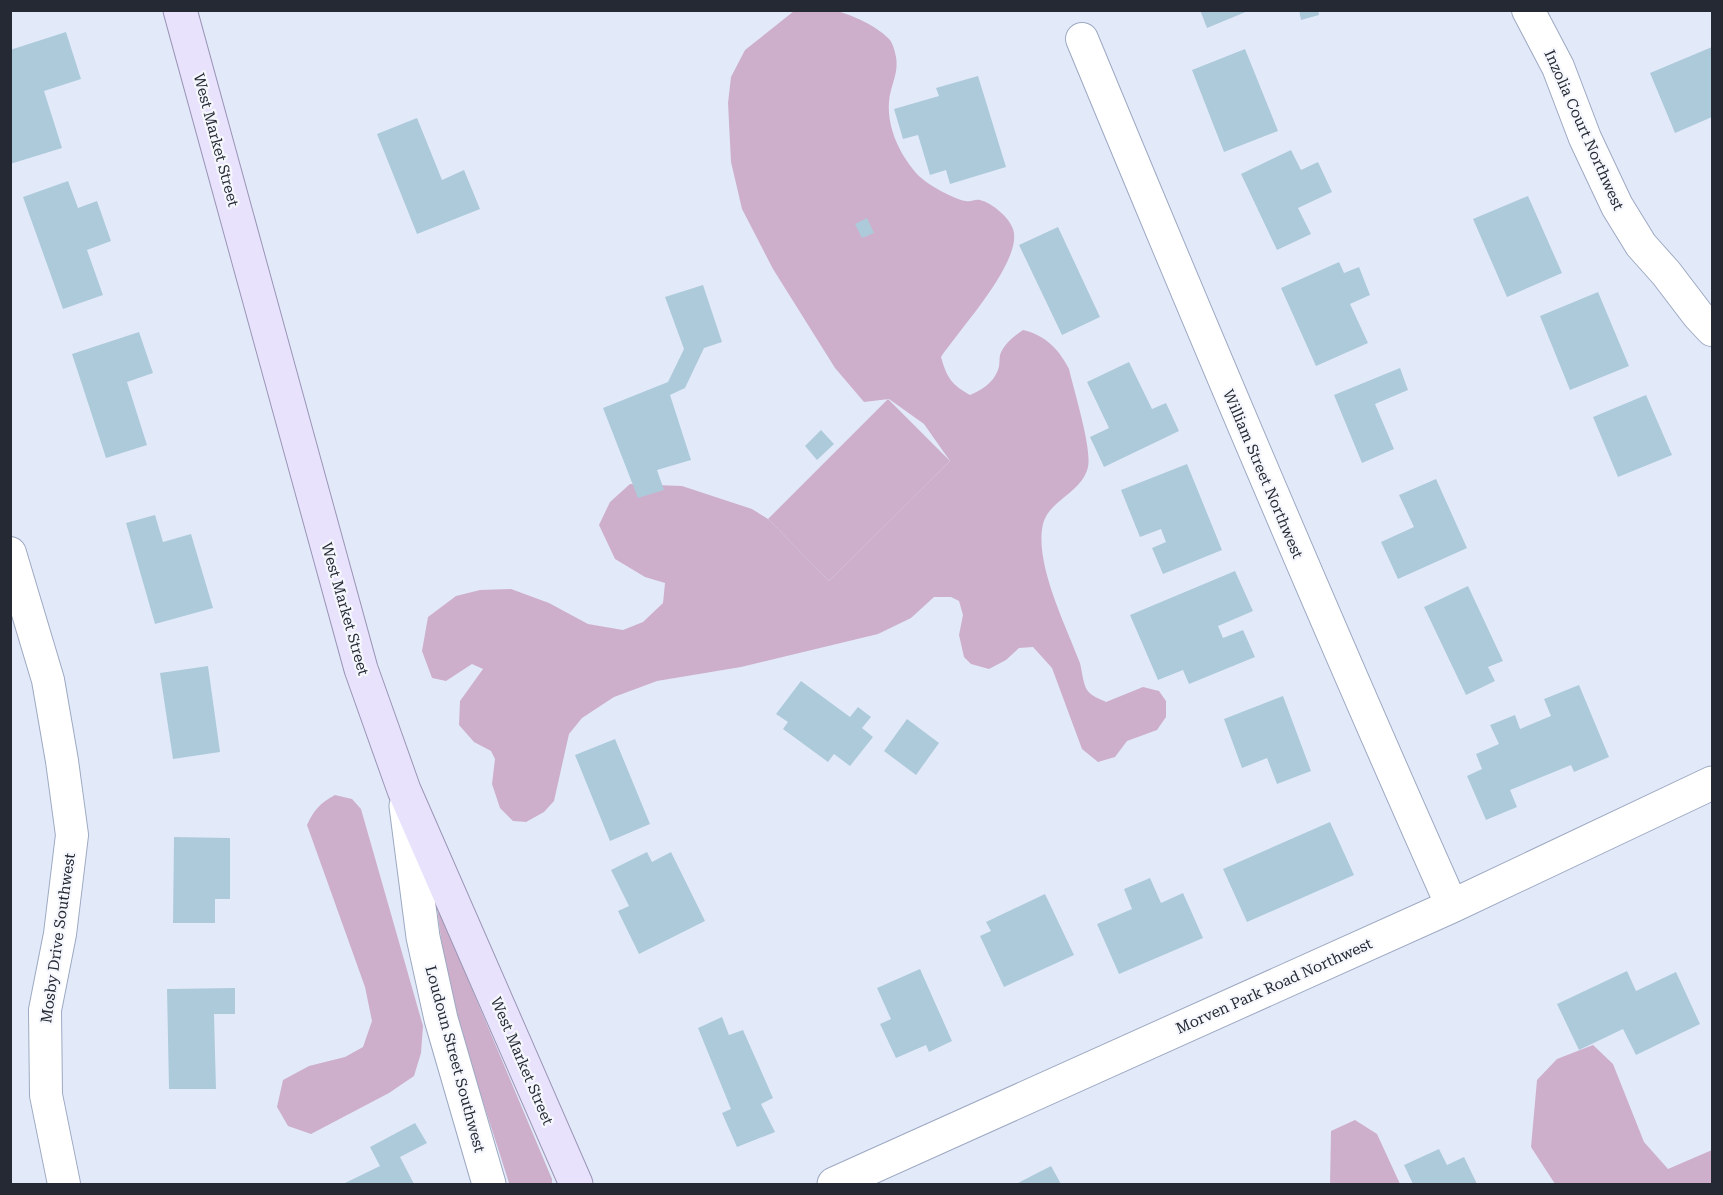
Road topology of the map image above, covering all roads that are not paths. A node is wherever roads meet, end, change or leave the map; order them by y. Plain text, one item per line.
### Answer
1 (180, 10) edge
2 (1528, 10) edge
3 (1082, 39) dead end
4 (1713, 330) edge
5 (10, 554) edge
6 (1713, 783) edge
7 (404, 790) junction
8 (1452, 906) junction
9 (64, 1185) edge
10 (489, 1185) edge
11 (576, 1185) edge
12 (834, 1185) edge

1 - 7 main road, West Market Street
2 - 4 street, Inzolia Court Northwest
3 - 8 street, William Street Northwest
5 - 9 street, Mosby Drive Southwest
6 - 8 street, Morven Park Road Northwest
7 - 10 street, Loudoun Street Southwest
7 - 11 main road, West Market Street
8 - 12 street, Morven Park Road Northwest

